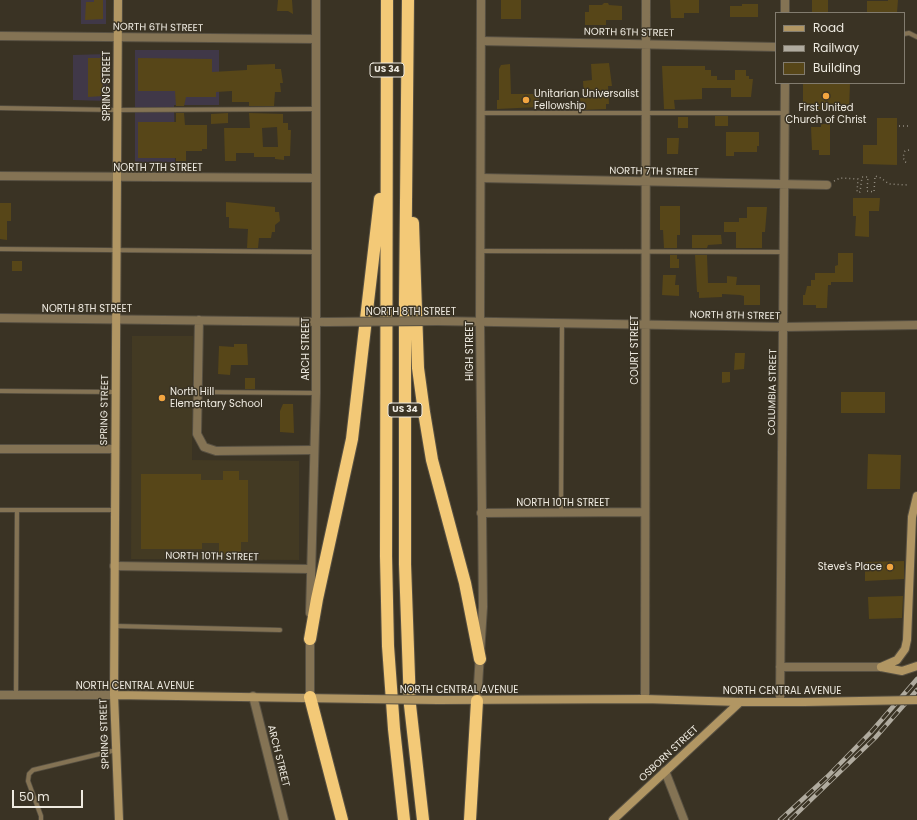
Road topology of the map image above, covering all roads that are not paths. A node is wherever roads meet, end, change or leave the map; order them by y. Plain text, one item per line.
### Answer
1 (118, 0) edge
2 (316, 0) edge
3 (387, 0) edge
4 (408, 0) edge
5 (481, 0) edge
6 (646, 0) edge
7 (785, 0) edge
8 (785, 12) edge
9 (905, 34) edge
10 (0, 36) edge
11 (117, 37) junction
12 (917, 37) edge
13 (316, 39) junction
14 (481, 41) junction
15 (646, 43) junction
16 (775, 47) edge
17 (785, 84) edge
18 (0, 108) edge
19 (317, 108) junction
20 (117, 110) junction
21 (481, 113) junction
22 (646, 113) junction
23 (785, 113) junction
24 (407, 116) junction
25 (387, 140) junction
26 (0, 176) edge
27 (116, 178) junction
28 (316, 178) junction
29 (481, 178) junction
30 (645, 182) junction
31 (784, 185) junction
32 (827, 185) road end
33 (0, 249) edge
34 (116, 250) junction
35 (481, 251) junction
36 (316, 252) junction
37 (784, 252) junction
38 (646, 253) junction
39 (0, 318) edge
40 (116, 319) junction
41 (199, 320) junction
42 (316, 322) junction
43 (480, 322) junction
44 (562, 322) junction
45 (645, 323) junction
46 (917, 325) edge
47 (784, 327) junction
48 (0, 390) edge
49 (115, 392) junction
50 (198, 392) junction
51 (316, 393) junction
52 (0, 449) edge
53 (115, 450) junction
54 (314, 450) junction
55 (917, 496) edge
56 (0, 510) edge
57 (17, 510) junction
58 (114, 510) junction
59 (644, 512) junction
60 (481, 513) junction
61 (561, 513) junction
62 (114, 566) junction
63 (310, 569) junction
64 (114, 626) junction
65 (280, 630) dead end
66 (310, 639) junction
67 (480, 659) junction
68 (917, 666) edge
69 (780, 667) junction
70 (881, 667) junction
71 (114, 695) junction
72 (0, 696) edge
73 (16, 696) junction
74 (253, 696) junction
75 (310, 697) junction
76 (645, 699) junction
77 (917, 700) edge
78 (477, 701) junction
79 (740, 702) junction
80 (780, 702) junction
81 (116, 750) junction
82 (665, 771) junction
83 (341, 817) edge
84 (470, 818) edge
85 (41, 820) edge
86 (119, 820) edge
87 (284, 820) edge
88 (404, 820) edge
89 (423, 820) edge
90 (613, 820) edge
91 (684, 820) edge

1 - 11 main road, SPRING STREET
2 - 13 street, ARCH STREET
3 - 25 highway, US 34
4 - 24 highway, US 34
5 - 14 street, HIGH STREET
6 - 15 street, COURT STREET
7 - 8 street
9 - 12 lane
10 - 11 street, NORTH 6TH STREET
11 - 13 street, NORTH 6TH STREET
11 - 20 main road, SPRING STREET
13 - 19 street, ARCH STREET
14 - 15 street, NORTH 6TH STREET
14 - 21 street, HIGH STREET
15 - 16 street, NORTH 6TH STREET
15 - 22 street, COURT STREET
17 - 23 street, COLUMBIA STREET
18 - 20 lane
19 - 20 lane
19 - 28 street, ARCH STREET
20 - 27 main road, SPRING STREET
21 - 22 lane
21 - 29 street, HIGH STREET
22 - 23 lane
22 - 30 street, COURT STREET
23 - 31 street, COLUMBIA STREET
24 - 67 highway
24 - 89 highway, US 34
25 - 66 highway
25 - 88 highway, US 34
26 - 27 street, NORTH 7TH STREET
27 - 28 street, NORTH 7TH STREET
27 - 34 main road, SPRING STREET
28 - 36 street, ARCH STREET
29 - 30 street, NORTH 7TH STREET
29 - 35 street, HIGH STREET
30 - 31 street, NORTH 7TH STREET
30 - 38 street, COURT STREET
31 - 32 street, NORTH 7TH STREET
31 - 37 street, COLUMBIA STREET
33 - 34 lane
34 - 36 lane
34 - 40 main road, SPRING STREET
35 - 38 lane
35 - 43 street, HIGH STREET
36 - 42 street, ARCH STREET
37 - 38 lane
37 - 47 street, COLUMBIA STREET
38 - 45 street, COURT STREET
39 - 40 street, NORTH 8TH STREET
40 - 41 street, NORTH 8TH STREET
40 - 49 main road, SPRING STREET
41 - 42 street, NORTH 8TH STREET
41 - 50 street
42 - 43 street, NORTH 8TH STREET, bridge
42 - 51 street, ARCH STREET
43 - 44 street, NORTH 8TH STREET
43 - 60 street, HIGH STREET
44 - 45 street, NORTH 8TH STREET
44 - 61 lane
45 - 47 street, NORTH 8TH STREET
45 - 59 street, COURT STREET
46 - 47 street, NORTH 8TH STREET
47 - 69 street, COLUMBIA STREET
48 - 49 lane
49 - 53 main road, SPRING STREET
50 - 51 lane
50 - 54 street
51 - 54 street, ARCH STREET
52 - 53 street
53 - 58 main road, SPRING STREET
54 - 63 street, ARCH STREET
55 - 70 main road
56 - 57 lane
57 - 58 lane
57 - 73 lane
58 - 62 main road, SPRING STREET
59 - 61 street, NORTH 10TH STREET
59 - 76 street, COURT STREET
60 - 61 street, NORTH 10TH STREET
60 - 67 street, HIGH STREET
62 - 63 street, NORTH 10TH STREET
62 - 64 main road, SPRING STREET
63 - 66 street, ARCH STREET
64 - 65 lane
64 - 71 main road, SPRING STREET
66 - 75 street, ARCH STREET
67 - 78 street, HIGH STREET
68 - 70 main road
69 - 70 street
69 - 80 street, COLUMBIA STREET
71 - 73 street, NORTH CENTRAL AVENUE
71 - 74 main road, NORTH CENTRAL AVENUE
71 - 81 main road, SPRING STREET
72 - 73 street, NORTH CENTRAL AVENUE
74 - 75 main road, NORTH CENTRAL AVENUE
74 - 87 street, ARCH STREET
75 - 78 main road, NORTH CENTRAL AVENUE, bridge
75 - 83 highway
76 - 78 main road, NORTH CENTRAL AVENUE
76 - 79 main road, NORTH CENTRAL AVENUE
77 - 80 main road, NORTH CENTRAL AVENUE, bridge
78 - 84 highway
79 - 80 main road, NORTH CENTRAL AVENUE
79 - 82 main road, OSBORN STREET
81 - 85 lane
81 - 86 main road, SPRING STREET
82 - 90 main road, OSBORN STREET
82 - 91 street

